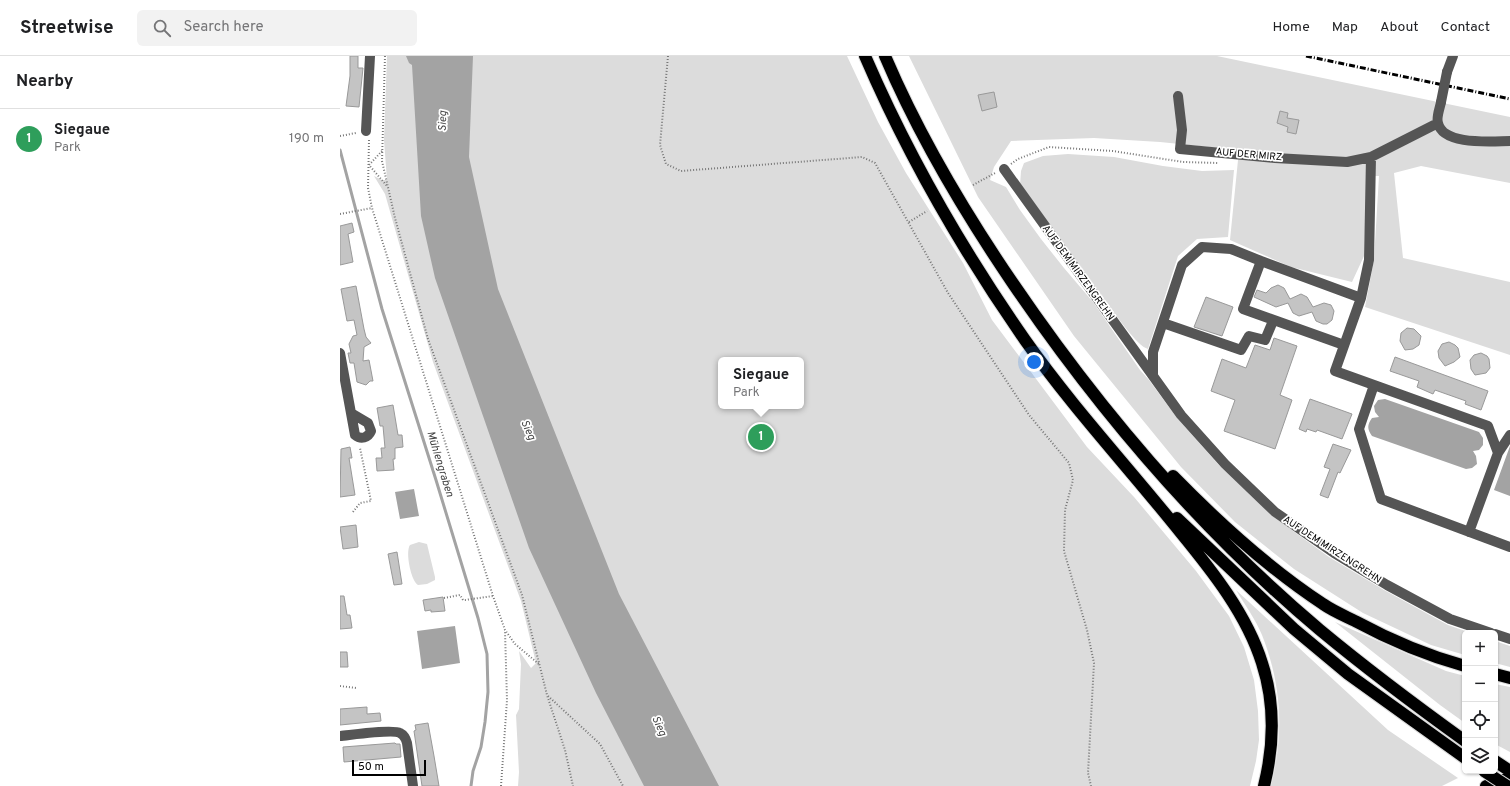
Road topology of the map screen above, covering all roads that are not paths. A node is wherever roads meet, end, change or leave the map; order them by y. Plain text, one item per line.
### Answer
1 (370, 56) edge
2 (865, 56) edge
3 (885, 56) edge
4 (1453, 56) edge
5 (1178, 96) dead end
6 (1438, 123) junction
7 (366, 131) road end
8 (1510, 141) edge
9 (1371, 157) junction
10 (1004, 169) road end
11 (1261, 261) junction
12 (1361, 298) junction
13 (1273, 321) junction
14 (1163, 323) junction
15 (1344, 346) junction
16 (340, 354) edge
17 (1153, 376) junction
18 (1374, 386) junction
19 (1102, 406) junction
20 (351, 413) junction
21 (1510, 435) edge
22 (1498, 453) junction
23 (1144, 487) junction
24 (1469, 532) junction
25 (1510, 547) edge
26 (1482, 630) edge
27 (1498, 635) edge
28 (1510, 639) edge
29 (1462, 665) edge
30 (1498, 675) edge
31 (1510, 678) edge
32 (340, 736) edge
33 (1462, 739) edge
34 (1462, 756) edge
35 (1498, 763) edge
36 (1510, 771) edge
37 (1489, 774) edge
38 (1510, 777) edge
39 (413, 786) edge
40 (1264, 786) edge
41 (1486, 786) edge
42 (1507, 786) edge

1 - 7 street
2 - 23 highway
3 - 19 highway
4 - 6 street, bridge
5 - 9 street, AUF DER MIRZ
6 - 8 street
6 - 9 street, AUF DER MIRZ
9 - 12 street
10 - 17 street, AUF DEM MIRZENGREHN
11 - 12 street
11 - 13 street
11 - 14 street
12 - 15 street
13 - 14 street
13 - 15 street
14 - 17 street
15 - 18 street
16 - 20 street
17 - 26 street, AUF DEM MIRZENGREHN
18 - 22 street
18 - 24 street
19 - 29 highway
19 - 33 highway
20 - 20 street
21 - 22 street
22 - 24 street
23 - 34 highway
23 - 40 highway
24 - 25 street
27 - 28 street
30 - 31 highway
32 - 39 street
35 - 36 highway
37 - 42 highway, bridge
38 - 41 highway

